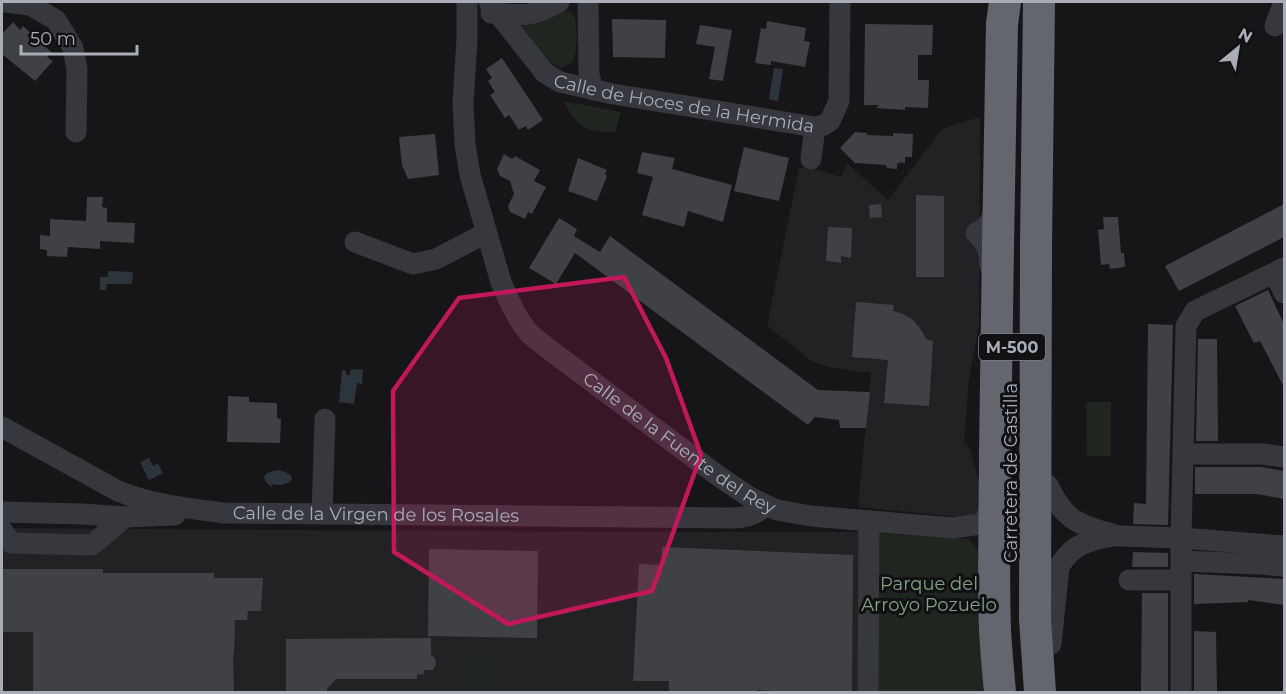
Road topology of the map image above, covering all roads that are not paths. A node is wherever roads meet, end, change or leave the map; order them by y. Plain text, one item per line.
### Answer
1 (6, 2) edge
2 (559, 2) edge
3 (588, 2) edge
4 (840, 2) edge
5 (1005, 2) edge
6 (1013, 2) edge
7 (1039, 2) edge
8 (1284, 2) edge
9 (497, 12) edge
10 (466, 21) edge
11 (1275, 26) dead end
12 (593, 90) junction
13 (815, 127) junction
14 (76, 132) dead end
15 (811, 159) dead end
16 (486, 233) junction
17 (355, 242) dead end
18 (1036, 245) junction
19 (1280, 271) edge
20 (1284, 293) edge
21 (325, 419) dead end
22 (2, 427) edge
23 (1184, 454) junction
24 (1284, 457) edge
25 (97, 480) junction
26 (995, 484) junction
27 (1048, 485) junction
28 (766, 506) junction
29 (2, 512) edge
30 (223, 513) junction
31 (82, 514) junction
32 (322, 514) junction
33 (125, 517) junction
34 (869, 521) junction
35 (953, 528) junction
36 (2, 530) edge
37 (1119, 536) junction
38 (1181, 538) junction
39 (1284, 546) edge
40 (1284, 567) edge
41 (1181, 570) junction
42 (995, 580) junction
43 (1129, 580) dead end
44 (995, 629) junction
45 (1051, 644) junction
46 (868, 693) edge
47 (988, 693) edge
48 (1000, 693) edge
49 (1015, 693) edge
50 (1040, 693) edge
51 (1053, 693) edge
52 (1182, 693) edge

1 - 14 street
2 - 9 street
3 - 12 street
4 - 13 street, Calle de Hoces de la Hermida
5 - 26 highway, M-500
6 - 49 highway, Carretera de Castilla / M-500
7 - 18 highway, Carretera de Castilla / M-500
8 - 11 street
9 - 10 street
9 - 12 street, Calle de Hoces de la Hermida
10 - 16 street, Calle de la Fuente del Rey
12 - 13 street, Calle de Hoces de la Hermida
13 - 15 street
16 - 17 street
16 - 28 street, Calle de la Fuente del Rey
18 - 27 highway, M-500
18 - 50 highway, Carretera de Castilla / M-500
19 - 20 street
19 - 23 street
21 - 32 street
22 - 25 street, Calle de la Virgen de los Rosales
23 - 24 street
23 - 38 street
25 - 30 street, Calle de la Virgen de los Rosales
25 - 31 street
26 - 35 street, Calle de la Fuente del Rey
26 - 42 highway, M-500
27 - 37 street
27 - 45 highway, M-500
28 - 32 street, Calle de la Virgen de los Rosales
28 - 34 street, Calle de la Fuente del Rey
29 - 31 street
30 - 32 street, Calle de la Virgen de los Rosales
30 - 33 street
31 - 33 street
33 - 36 street
34 - 35 street, Calle de la Fuente del Rey
34 - 46 street
35 - 42 street, Calle de la Fuente del Rey
37 - 38 street
37 - 45 street
38 - 39 street
38 - 41 street
40 - 41 street
41 - 43 street
41 - 52 street
42 - 44 highway, M-500
44 - 47 highway, M-500
44 - 48 highway, M-500
45 - 51 highway, M-500

